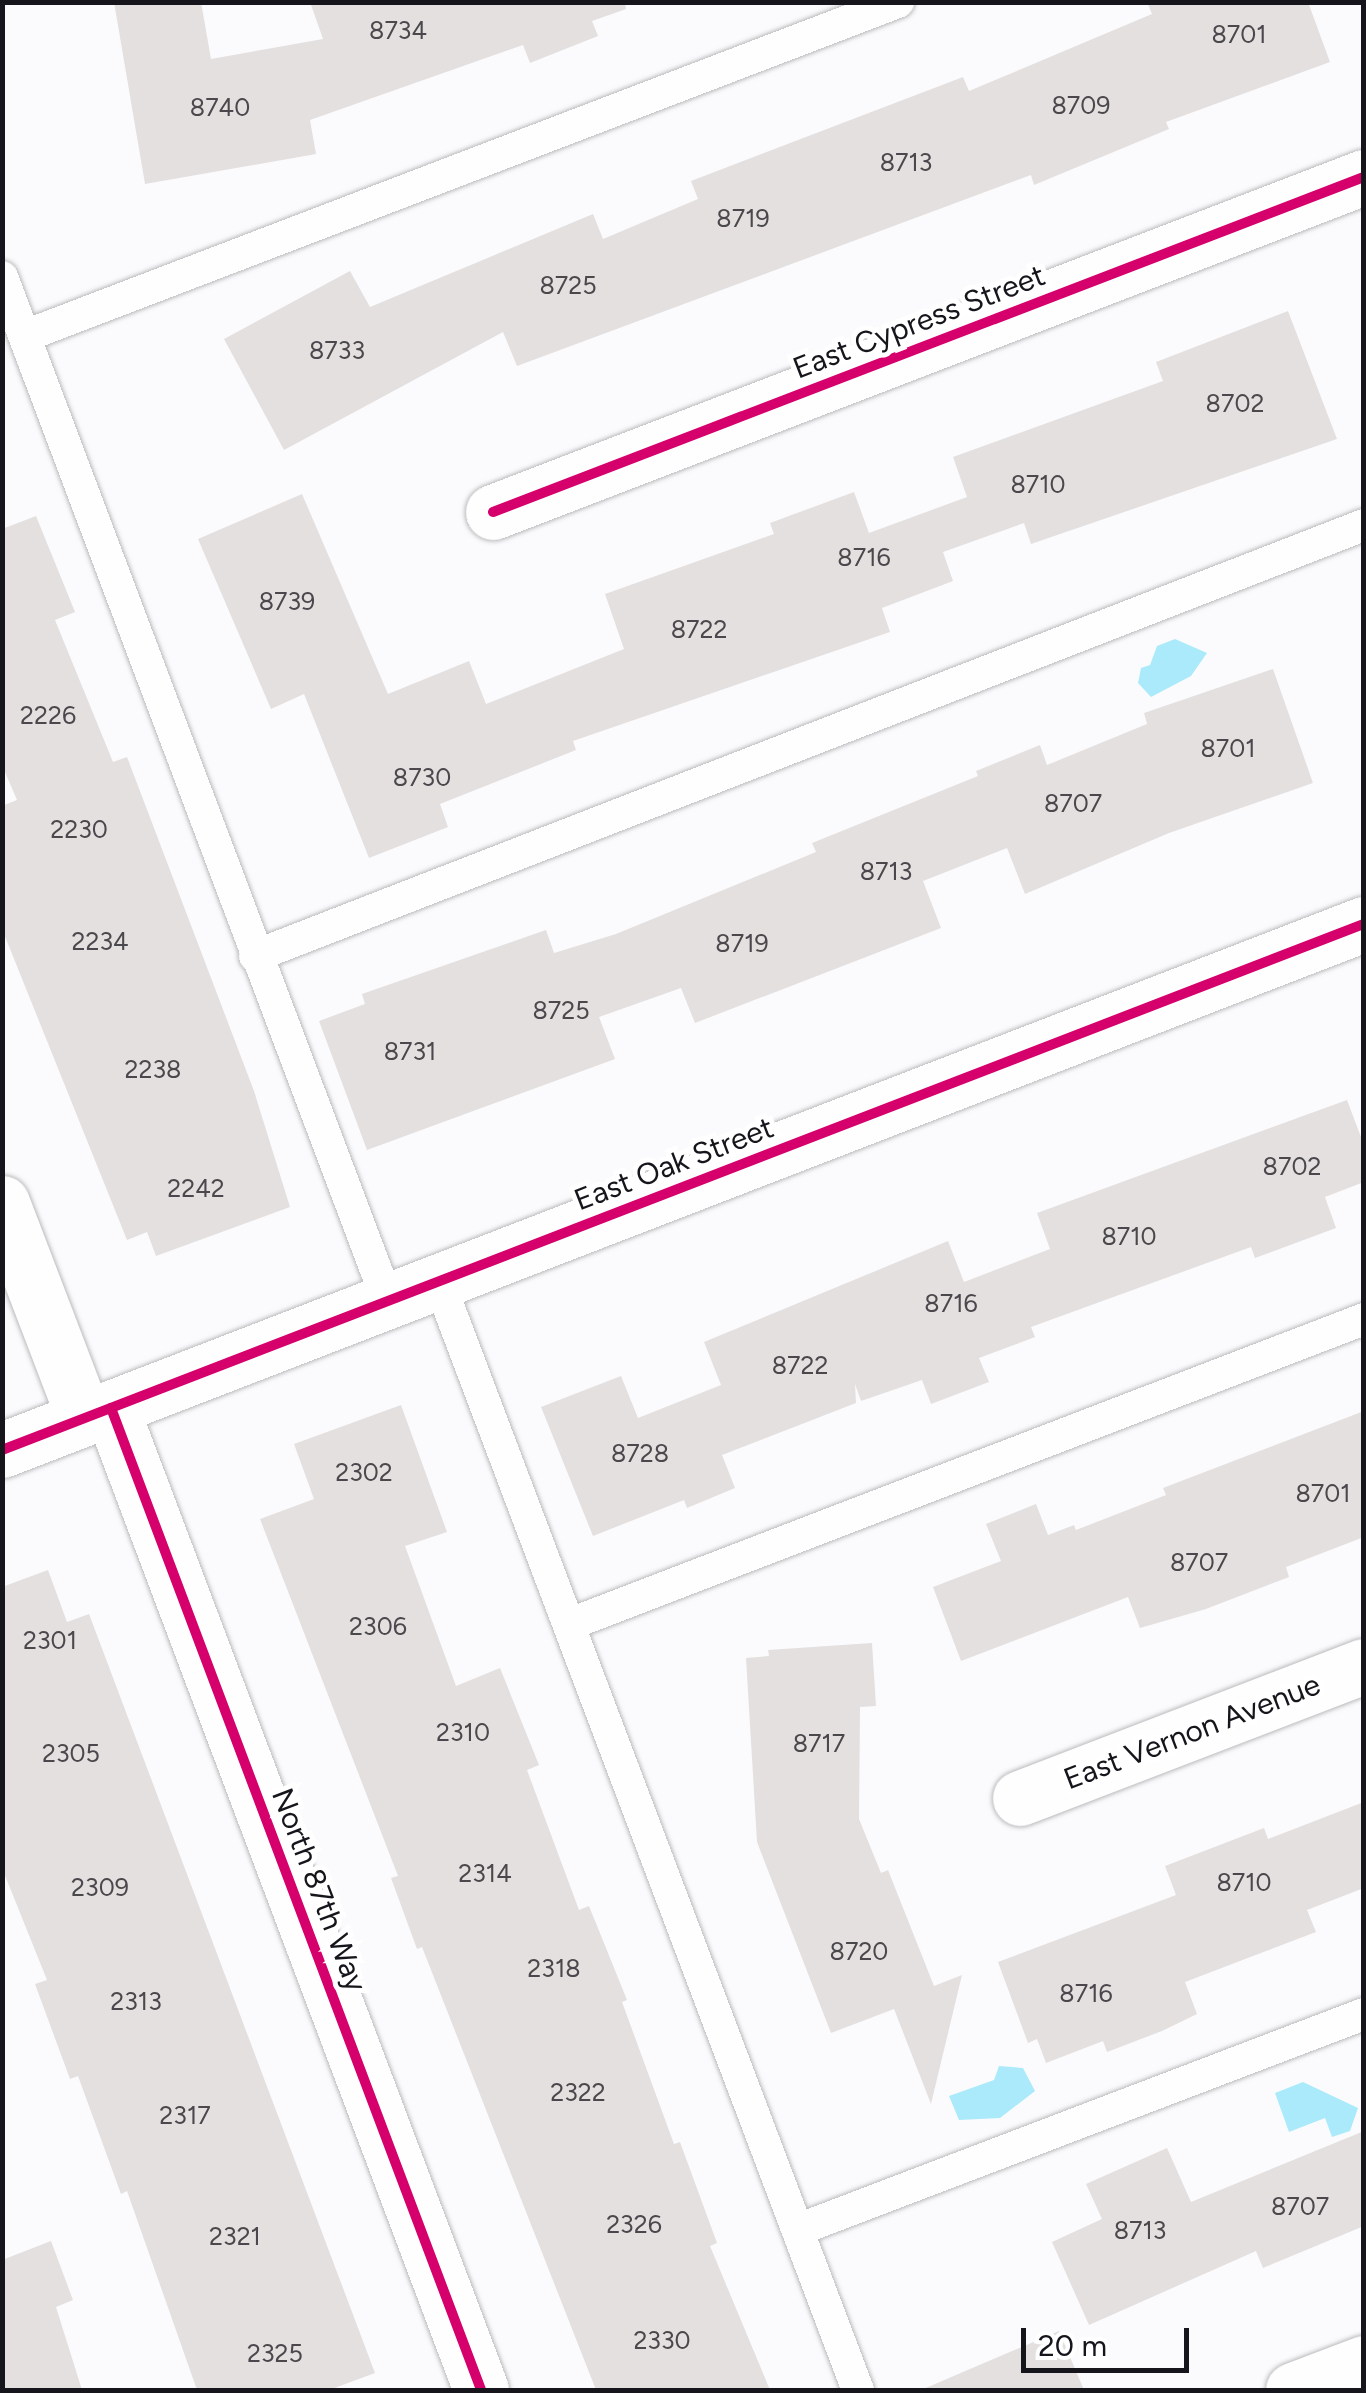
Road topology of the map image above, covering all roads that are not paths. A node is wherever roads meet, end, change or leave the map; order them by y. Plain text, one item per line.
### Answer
1 (898, 2) edge
2 (1364, 177) edge
3 (2, 277) edge
4 (25, 336) junction
5 (493, 512) dead end
6 (1364, 525) edge
7 (1364, 924) edge
8 (255, 956) junction
9 (2, 1203) edge
10 (439, 1282) junction
11 (388, 1302) junction
12 (1364, 1318) edge
13 (98, 1413) junction
14 (2, 1450) edge
15 (570, 1624) junction
16 (1364, 1666) edge
17 (1020, 1798) dead end
18 (1364, 2014) edge
19 (800, 2229) junction
20 (1364, 2363) edge
21 (481, 2390) edge
22 (858, 2390) edge
23 (1293, 2390) edge

1 - 4 lane
2 - 5 street, East Cypress Street
3 - 4 lane
4 - 8 lane
6 - 8 lane
7 - 10 street, East Oak Street
8 - 11 lane
9 - 13 street, North 87th Way
10 - 11 street, East Oak Street
10 - 15 lane
11 - 13 street, East Oak Street
12 - 15 lane
13 - 14 street, East Oak Street
13 - 21 street, North 87th Way
15 - 19 lane
16 - 17 street, East Vernon Avenue
18 - 19 lane
19 - 22 lane
20 - 23 street

